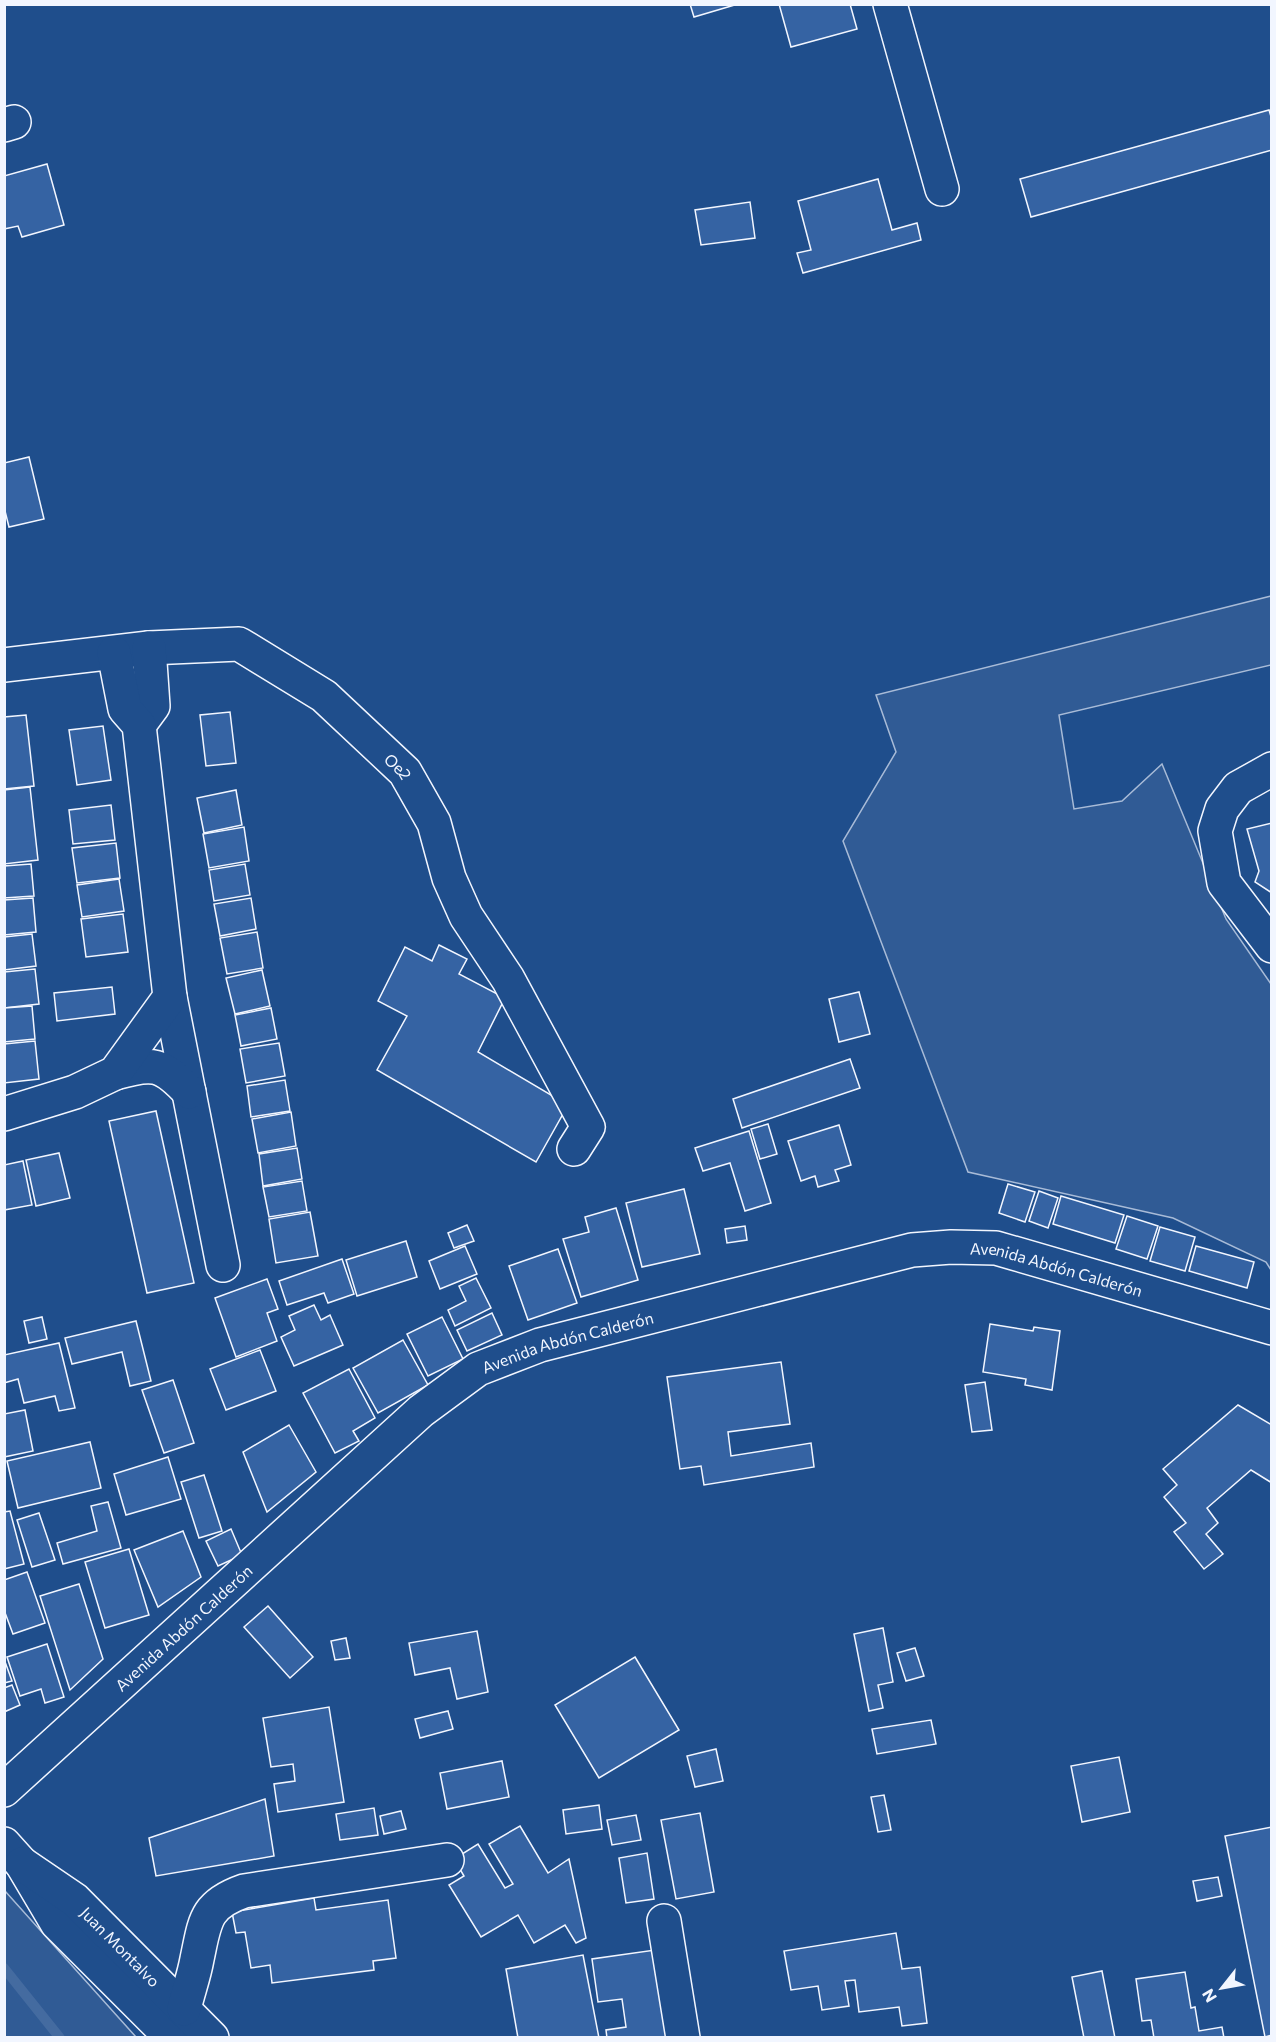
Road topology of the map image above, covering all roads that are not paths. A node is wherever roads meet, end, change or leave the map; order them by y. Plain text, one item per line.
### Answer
1 (890, 4) edge
2 (942, 189) dead end
3 (149, 648) junction
4 (114, 652) junction
5 (4, 665) edge
6 (139, 725) junction
7 (1272, 769) edge
8 (1272, 946) edge
9 (170, 997) junction
10 (115, 1072) junction
11 (189, 1092) junction
12 (4, 1114) edge
13 (574, 1149) dead end
14 (223, 1265) dead end
15 (1272, 1328) edge
16 (6, 1787) edge
17 (13, 1854) edge
18 (447, 1860) dead end
19 (664, 1921) dead end
20 (178, 2023) edge
21 (212, 2037) edge
22 (683, 2037) edge

1 - 2 street
3 - 4 street, Oe2
3 - 6 street
3 - 13 street, Oe2
4 - 5 street, Oe2
4 - 6 street
6 - 9 street
7 - 8 street
9 - 10 street
9 - 11 street
10 - 11 street
10 - 12 street
11 - 14 street
15 - 16 street, Avenida Abdón Calderón
17 - 20 street, Juan Montalvo
18 - 20 street
19 - 22 street
20 - 21 street, Juan Montalvo

